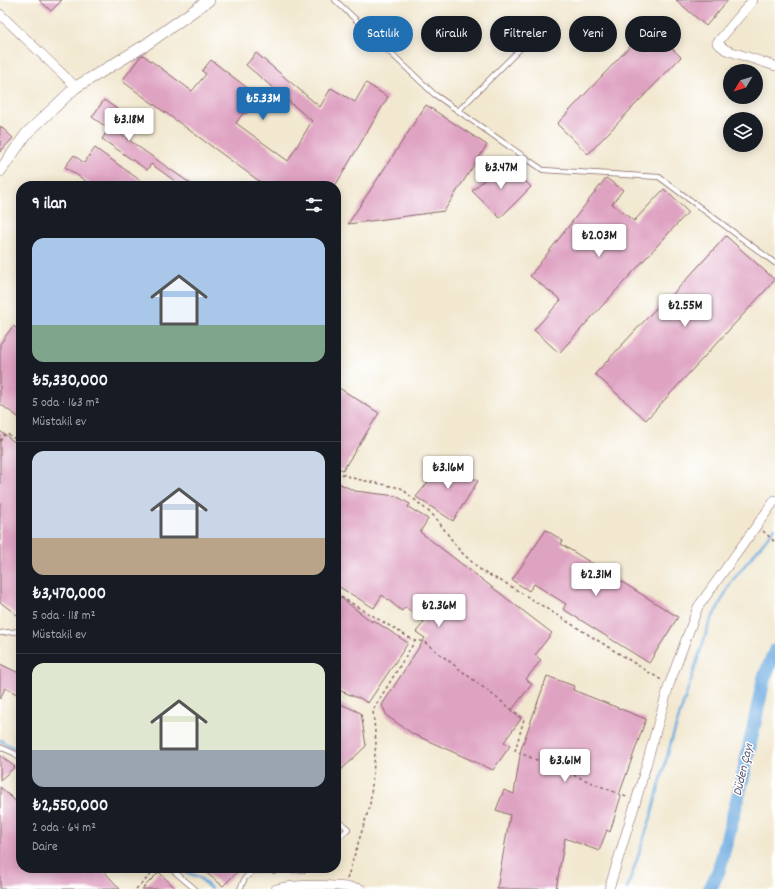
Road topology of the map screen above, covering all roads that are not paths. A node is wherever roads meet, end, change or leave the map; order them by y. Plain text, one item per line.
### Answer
1 (209, 0) edge
2 (336, 0) edge
3 (753, 0) edge
4 (0, 14) edge
5 (517, 52) edge
6 (775, 66) edge
7 (76, 87) junction
8 (458, 111) junction
9 (0, 171) edge
10 (775, 263) edge
11 (775, 500) edge
12 (16, 631) edge
13 (0, 633) edge
14 (0, 747) edge
15 (16, 754) edge
16 (341, 823) edge
17 (341, 835) edge
18 (176, 873) edge
19 (251, 873) edge
20 (195, 889) edge
21 (240, 889) edge
22 (276, 889) edge
23 (361, 889) edge
24 (609, 889) edge

1 - 7 street
2 - 8 lane
3 - 6 street
4 - 7 street
5 - 8 lane
7 - 9 street
8 - 10 lane
11 - 24 street
12 - 13 lane
14 - 15 lane
16 - 17 lane
18 - 20 lane
19 - 21 lane
22 - 23 street

